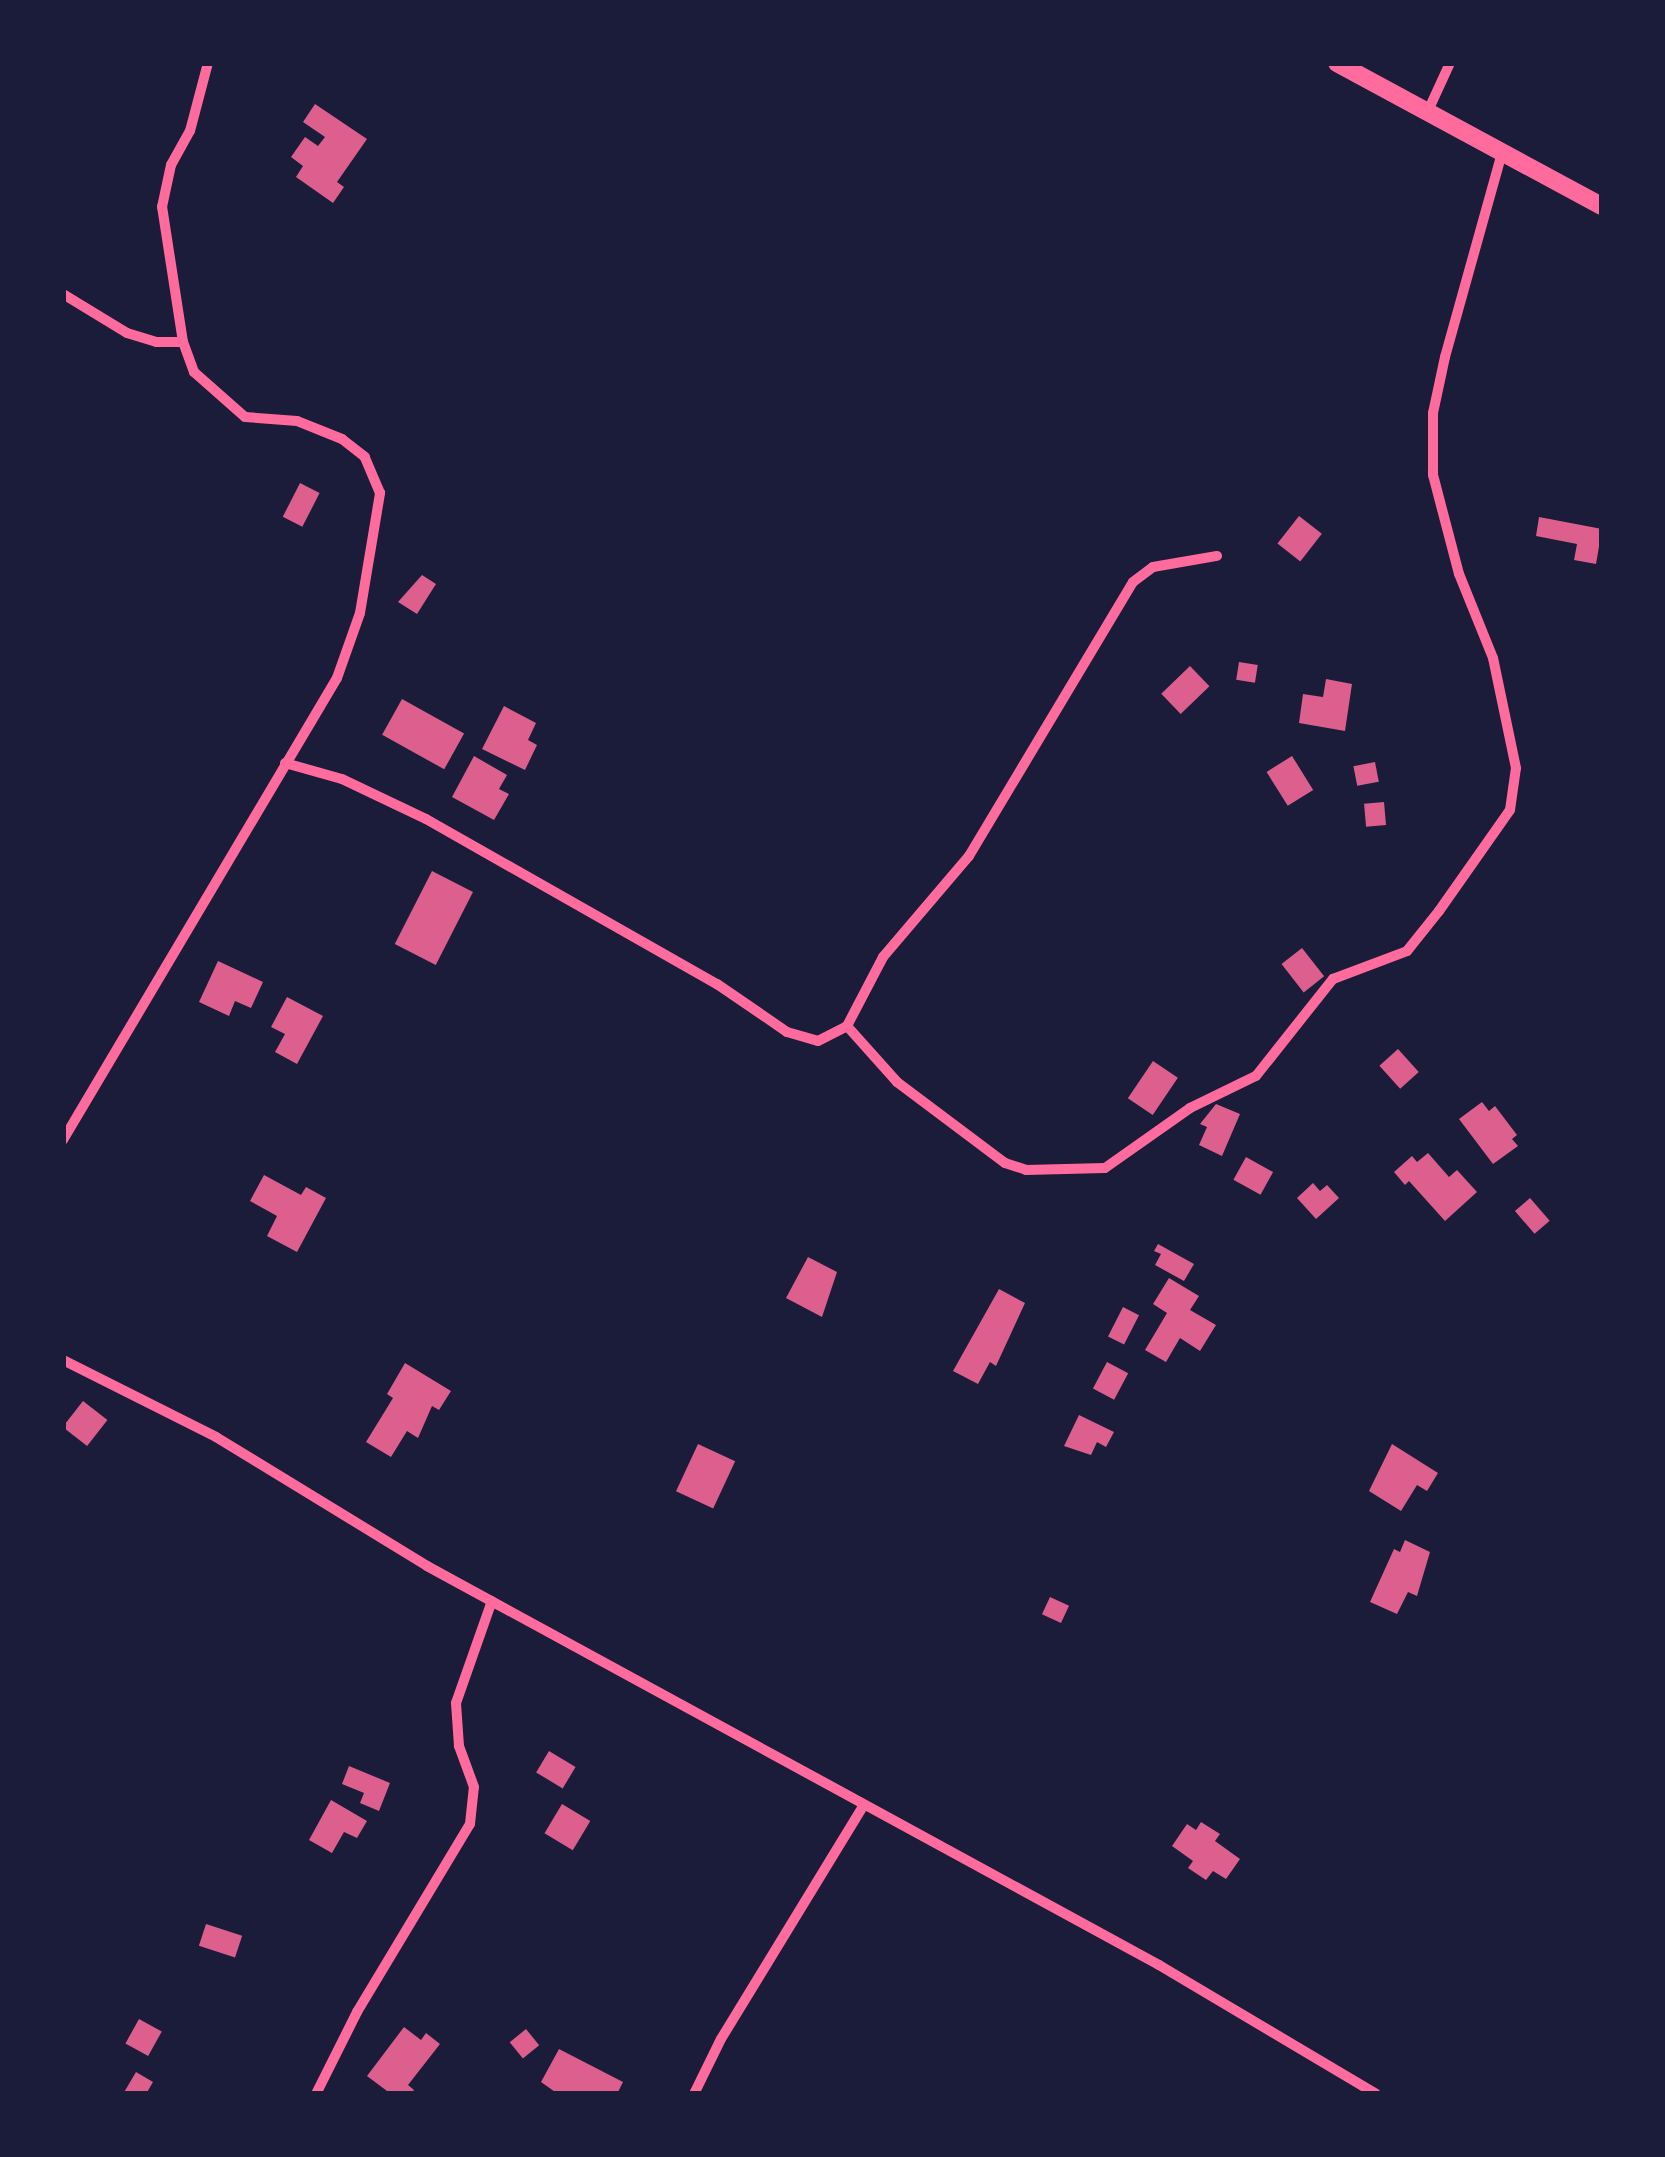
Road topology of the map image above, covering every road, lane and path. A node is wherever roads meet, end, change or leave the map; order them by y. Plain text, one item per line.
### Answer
1 (208, 63) edge
2 (1337, 63) edge
3 (1450, 63) edge
4 (1427, 113) junction
5 (1502, 152) junction
6 (1602, 206) edge
7 (63, 294) edge
8 (183, 342) junction
9 (1217, 556) dead end
10 (285, 763) junction
11 (847, 1026) junction
12 (63, 1140) edge
13 (63, 1360) edge
14 (492, 1601) junction
15 (864, 1805) junction
16 (316, 2094) edge
17 (694, 2094) edge
18 (1376, 2094) edge

1 - 8 street
2 - 4 main road
3 - 4 street
4 - 5 main road
5 - 6 main road
5 - 11 street
7 - 8 street
8 - 10 street
9 - 11 street
10 - 11 street
10 - 12 street
13 - 14 street
14 - 15 street
14 - 16 street
15 - 17 street
15 - 18 street

